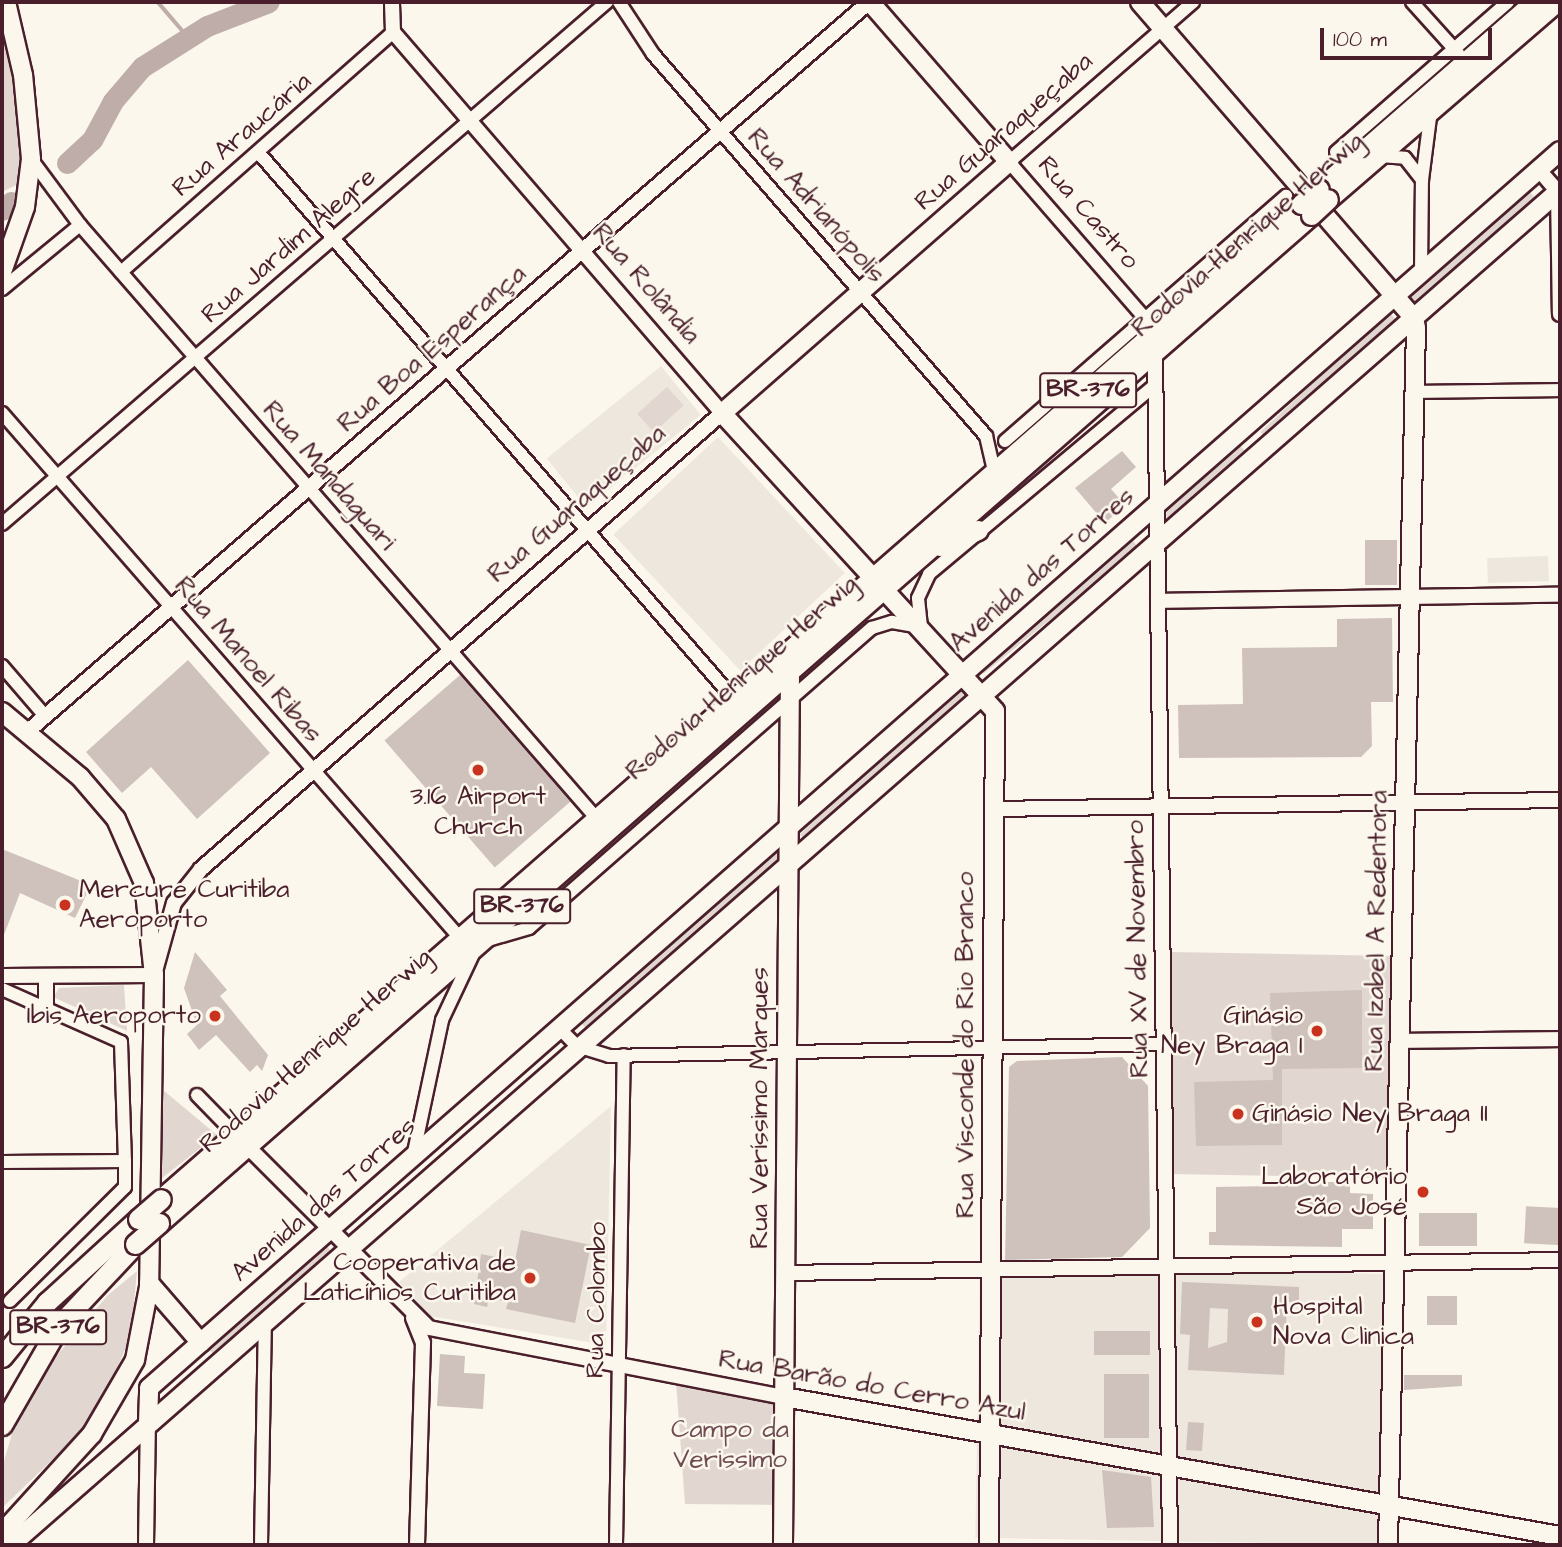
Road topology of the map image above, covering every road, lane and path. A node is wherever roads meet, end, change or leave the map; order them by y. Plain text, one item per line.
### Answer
1 (6, 2) edge
2 (392, 2) edge
3 (607, 2) edge
4 (619, 2) edge
5 (870, 2) edge
6 (1139, 2) edge
7 (1193, 2) edge
8 (1412, 2) edge
9 (1508, 2) edge
10 (1534, 2) edge
11 (1556, 2) edge
12 (1163, 28) junction
13 (393, 32) junction
14 (1459, 55) junction
15 (1431, 110) junction
16 (470, 120) junction
17 (720, 131) junction
18 (1560, 151) edge
19 (258, 152) junction
20 (1336, 152) dead end
21 (1378, 156) junction
22 (31, 159) junction
23 (1009, 162) junction
24 (1539, 170) junction
25 (1422, 180) junction
26 (1559, 191) edge
27 (1324, 194) junction
28 (1299, 205) junction
29 (80, 225) junction
30 (333, 238) junction
31 (583, 250) junction
32 (2, 272) edge
33 (121, 272) junction
34 (1422, 272) junction
35 (2, 289) edge
36 (860, 292) junction
37 (1395, 295) junction
38 (1560, 314) edge
39 (1414, 318) junction
40 (1150, 325) junction
41 (1378, 349) junction
42 (1155, 352) junction
43 (195, 357) junction
44 (446, 368) junction
45 (1416, 372) junction
46 (1156, 384) junction
47 (1560, 390) edge
48 (1416, 392) junction
49 (2, 413) edge
50 (722, 413) junction
51 (1246, 428) junction
52 (986, 436) junction
53 (1005, 441) junction
54 (1024, 446) junction
55 (1264, 448) junction
56 (994, 472) junction
57 (57, 476) junction
58 (309, 488) junction
59 (1157, 504) junction
60 (2, 524) edge
61 (587, 530) junction
62 (978, 530) junction
63 (1157, 542) junction
64 (926, 551) junction
65 (874, 576) junction
66 (1560, 595) edge
67 (1411, 597) junction
68 (1158, 601) junction
69 (171, 607) junction
70 (921, 627) junction
71 (450, 650) junction
72 (2, 666) edge
73 (790, 671) junction
74 (964, 673) junction
75 (983, 693) junction
76 (734, 699) junction
77 (790, 700) junction
78 (2, 712) edge
79 (46, 716) junction
80 (27, 732) junction
81 (313, 769) junction
82 (1560, 800) edge
83 (1406, 803) junction
84 (1161, 807) junction
85 (994, 809) junction
86 (597, 819) junction
87 (789, 827) junction
88 (788, 862) junction
89 (460, 938) junction
90 (480, 942) junction
91 (154, 975) junction
92 (2, 976) edge
93 (46, 976) junction
94 (2, 989) edge
95 (46, 1008) junction
96 (559, 1028) junction
97 (1560, 1039) edge
98 (1401, 1041) junction
99 (1164, 1044) junction
100 (577, 1046) junction
101 (993, 1047) junction
102 (787, 1051) junction
103 (624, 1055) junction
104 (197, 1096) dead end
105 (241, 1140) junction
106 (413, 1157) junction
107 (125, 1161) junction
108 (2, 1162) edge
109 (329, 1230) junction
110 (346, 1248) junction
111 (1560, 1260) edge
112 (1395, 1263) junction
113 (1167, 1266) junction
114 (991, 1270) junction
115 (785, 1273) junction
116 (149, 1283) junction
117 (10, 1301) dead end
118 (413, 1317) junction
119 (264, 1320) junction
120 (449, 1333) junction
121 (198, 1346) junction
122 (422, 1355) junction
123 (2, 1357) edge
124 (619, 1366) junction
125 (210, 1367) junction
126 (784, 1397) junction
127 (148, 1422) junction
128 (2, 1425) edge
129 (990, 1433) junction
130 (77, 1452) junction
131 (1169, 1465) junction
132 (1389, 1506) junction
133 (28, 1527) junction
134 (2, 1533) edge
135 (1560, 1536) edge
136 (12, 1545) edge
137 (146, 1545) edge
138 (261, 1545) edge
139 (417, 1545) edge
140 (617, 1545) edge
141 (783, 1545) edge
142 (989, 1545) edge
143 (1171, 1545) edge
144 (1388, 1545) edge

1 - 22 main road
2 - 13 street
3 - 16 street, Rua Jardim Alegre
4 - 17 street, Rua Adrianópolis
5 - 17 street, Rua Boa Esperança
5 - 23 main road, Rua Castro
6 - 12 main road
7 - 12 street, Rua Guaraqueçaba
8 - 14 street
9 - 14 street
10 - 14 highway, Rodovia Henrique Herwig / BR-376
11 - 15 highway, Rodovia Henrique Herwig / BR-376
12 - 23 street, Rua Guaraqueçaba
12 - 37 main road
13 - 16 street, Rua Rolândia
13 - 19 street, Rua Araucária
14 - 20 street
14 - 27 highway, Rodovia Henrique Herwig / BR-376
15 - 21 highway, Rodovia Henrique Herwig / BR-376
15 - 25 street
16 - 30 street, Rua Jardim Alegre
16 - 31 street, Rua Rolândia
17 - 31 street, Rua Boa Esperança
17 - 36 street, Rua Adrianópolis
18 - 24 main road, Avenida das Torres
19 - 30 street
19 - 33 street, Rua Araucária
21 - 25 street
21 - 27 highway, Rodovia Henrique Herwig / BR-376
22 - 29 street, Rua Mandaguari
22 - 32 main road
23 - 36 main road, Rua Guaraqueçaba
23 - 40 street, Rua Castro
24 - 26 street
24 - 34 main road, Avenida das Torres
25 - 34 street
26 - 38 street
26 - 39 main road, Avenida das Torres
27 - 28 highway, Rodovia Henrique Herwig / BR-376, bridge
28 - 40 highway, Rodovia Henrique Herwig / BR-376
28 - 42 highway, Rodovia Henrique Herwig / BR-376
29 - 33 street, Rua Mandaguari
29 - 35 street
30 - 43 street, Rua Jardim Alegre
30 - 44 street
31 - 44 street, Rua Boa Esperança
31 - 50 street, Rua Rolândia
33 - 43 street, Rua Mandaguari
34 - 37 main road, Avenida das Torres
36 - 50 main road, Rua Guaraqueçaba
36 - 52 street, Rua Adrianópolis
37 - 39 main road
37 - 51 main road, Avenida das Torres
39 - 41 main road, Avenida das Torres
39 - 45 main road, Rua Izabel A Redentora
40 - 53 street
40 - 54 highway, Rodovia Henrique Herwig / BR-376
41 - 45 main road
41 - 55 main road, Avenida das Torres
42 - 46 street, Rua XV de Novembro
42 - 64 highway, Rodovia Henrique Herwig / BR-376
43 - 57 street, Rua Jardim Alegre
43 - 58 street, Rua Mandaguari
44 - 58 street, Rua Boa Esperança
44 - 61 street
45 - 48 main road, Rua Izabel A Redentora
46 - 59 street, Rua XV de Novembro
46 - 62 street
47 - 48 street
48 - 67 main road, Rua Izabel A Redentora
49 - 57 street, Rua Manoel Ribas
50 - 61 street, Rua Guaraqueçaba
50 - 65 main road, Rua Rolândia
51 - 55 main road
51 - 59 main road, Avenida das Torres
52 - 53 street
52 - 56 street, Rua Adrianópolis
53 - 54 street
54 - 56 highway, Rodovia Henrique Herwig / BR-376
55 - 63 main road, Avenida das Torres
56 - 65 highway, Rodovia Henrique Herwig / BR-376
57 - 60 street, Rua Jardim Alegre
57 - 69 street, Rua Manoel Ribas
58 - 69 street, Rua Boa Esperança
58 - 71 street, Rua Mandaguari
59 - 63 street, Rua XV de Novembro
59 - 74 main road, Avenida das Torres
61 - 71 street, Rua Guaraqueçaba
61 - 76 street
62 - 64 highway
62 - 70 street
63 - 68 street, Rua XV de Novembro
63 - 75 main road, Avenida das Torres
64 - 65 highway, Rodovia Henrique Herwig / BR-376
65 - 70 main road, Rua Visconde do Rio Branco
65 - 73 highway, Rodovia Henrique Herwig / BR-376
65 - 76 highway, Rodovia Henrique Herwig / BR-376
66 - 67 street
67 - 68 street
67 - 83 main road, Rua Izabel A Redentora
68 - 84 street, Rua XV de Novembro
69 - 79 street, Rua Boa Esperança
69 - 81 street, Rua Manoel Ribas
70 - 74 main road, Rua Visconde do Rio Branco
70 - 77 street
71 - 81 street, Rua Guaraqueçaba
71 - 86 street, Rua Mandaguari
72 - 79 street
73 - 77 main road, Rua Veríssimo Marques
73 - 90 highway, Rodovia Henrique Herwig / BR-376
74 - 75 main road, Rua Visconde do Rio Branco
74 - 87 main road, Avenida das Torres
75 - 85 main road, Rua Visconde do Rio Branco
75 - 88 main road, Avenida das Torres
76 - 86 highway, Rodovia Henrique Herwig / BR-376
77 - 87 main road, Rua Veríssimo Marques
77 - 90 street
78 - 80 main road
79 - 80 street, Rua Boa Esperança
80 - 91 main road
81 - 89 street, Rua Manoel Ribas
81 - 91 street, Rua Guaraqueçaba
82 - 83 street
83 - 84 street
83 - 98 main road, Rua Izabel A Redentora
84 - 85 street
84 - 99 street, Rua XV de Novembro
85 - 101 main road, Rua Visconde do Rio Branco
86 - 89 highway, Rodovia Henrique Herwig / BR-376
87 - 88 main road, Rua Veríssimo Marques
87 - 96 main road, Avenida das Torres
88 - 100 main road, Avenida das Torres
88 - 102 main road, Rua Veríssimo Marques
89 - 105 highway, Rodovia Henrique Herwig / BR-376
90 - 105 highway, Rodovia Henrique Herwig / BR-376
90 - 106 street
91 - 93 street
91 - 116 main road
92 - 93 street
93 - 95 street
94 - 95 street
95 - 107 street
96 - 100 street
96 - 106 main road, Avenida das Torres
97 - 98 street
98 - 112 main road, Rua Izabel A Redentora
99 - 101 street
99 - 113 street, Rua XV de Novembro
100 - 103 street
100 - 110 main road, Avenida das Torres
101 - 102 street
101 - 114 main road, Rua Visconde do Rio Branco
102 - 103 street
102 - 115 main road, Rua Veríssimo Marques
103 - 124 street, Rua Colombo
104 - 105 street, Rua Barão do Cerro Azul
105 - 109 street, Rua Barão do Cerro Azul
105 - 123 highway, Rodovia Henrique Herwig / BR-376, bridge
105 - 128 highway, Rodovia Henrique Herwig / BR-376, bridge
106 - 109 main road, Avenida das Torres
107 - 108 street
107 - 117 street
109 - 110 street, Rua Barão do Cerro Azul
109 - 121 main road, Avenida das Torres
110 - 118 street, Rua Barão do Cerro Azul
110 - 119 main road, Avenida das Torres
111 - 112 street
112 - 113 street
112 - 132 main road, Rua Izabel A Redentora
113 - 114 street
113 - 131 street, Rua XV de Novembro
114 - 115 street
114 - 129 main road, Rua Visconde do Rio Branco
115 - 126 main road, Rua Veríssimo Marques
116 - 121 main road
116 - 130 main road
118 - 120 street, Rua Barão do Cerro Azul
118 - 122 street
119 - 125 main road, Avenida das Torres
119 - 138 street
120 - 122 street
120 - 124 street, Rua Barão do Cerro Azul
121 - 125 main road
121 - 127 main road, Avenida das Torres
122 - 139 street
124 - 126 street, Rua Barão do Cerro Azul
124 - 140 street, Rua Colombo
125 - 127 main road, Avenida das Torres
126 - 129 main road, Rua Barão do Cerro Azul
126 - 141 main road, Rua Veríssimo Marques
127 - 133 main road, Avenida das Torres
127 - 137 street
129 - 131 main road, Rua Barão do Cerro Azul
129 - 142 main road, Rua Visconde do Rio Branco
130 - 133 main road
130 - 134 main road
131 - 132 main road, Rua Barão do Cerro Azul
131 - 143 street, Rua XV de Novembro
132 - 135 main road, Rua Barão do Cerro Azul
132 - 144 main road, Rua Izabel A Redentora
133 - 136 main road

